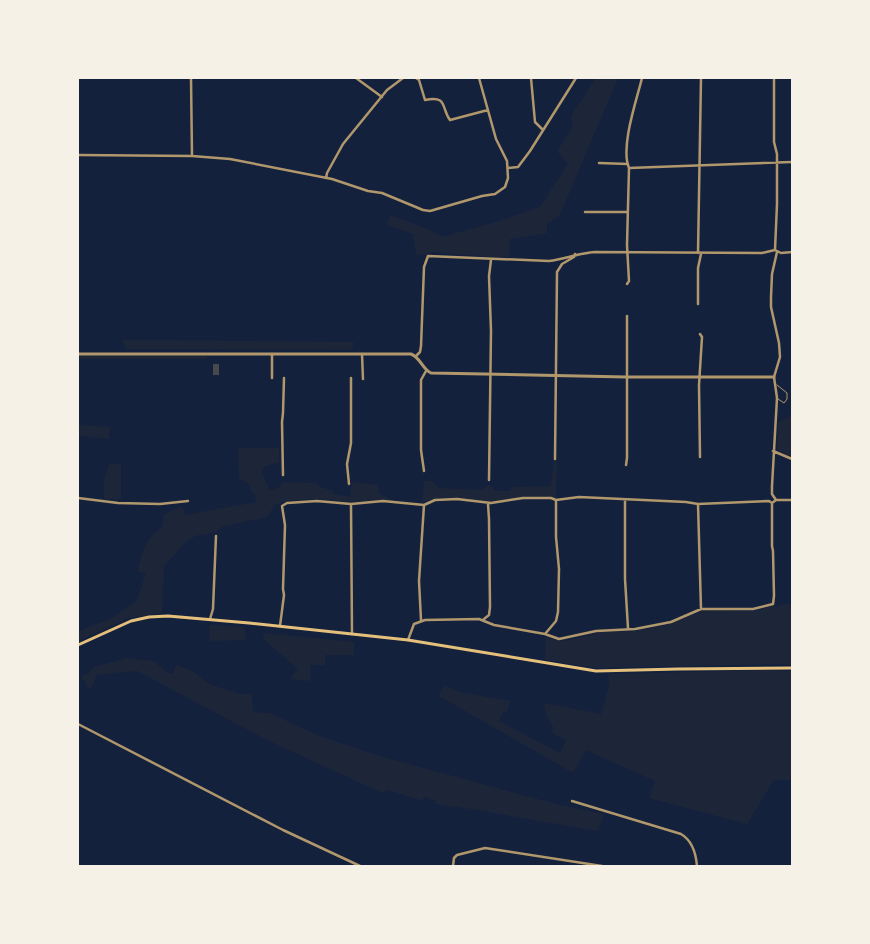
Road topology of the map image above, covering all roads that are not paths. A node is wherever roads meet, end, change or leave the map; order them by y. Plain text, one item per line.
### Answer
1 (191, 78) edge
2 (356, 78) edge
3 (403, 78) edge
4 (416, 78) edge
5 (479, 78) edge
6 (531, 78) edge
7 (576, 78) edge
8 (642, 78) edge
9 (701, 78) edge
10 (774, 78) edge
11 (382, 97) junction
12 (488, 110) junction
13 (542, 129) junction
14 (78, 155) edge
15 (192, 156) junction
16 (777, 162) junction
17 (792, 162) edge
18 (599, 163) dead end
19 (628, 164) junction
20 (699, 165) junction
21 (508, 168) junction
22 (629, 168) junction
23 (326, 178) junction
24 (585, 212) dead end
25 (628, 212) junction
26 (776, 251) junction
27 (628, 252) junction
28 (792, 252) edge
29 (574, 254) junction
30 (699, 254) junction
31 (491, 259) junction
32 (627, 284) dead end
33 (698, 304) dead end
34 (627, 316) dead end
35 (700, 334) dead end
36 (78, 354) edge
37 (272, 354) junction
38 (362, 354) junction
39 (416, 356) junction
40 (426, 371) junction
41 (489, 375) junction
42 (556, 376) junction
43 (626, 377) junction
44 (700, 377) junction
45 (774, 377) junction
46 (272, 378) dead end
47 (284, 378) dead end
48 (351, 378) dead end
49 (363, 379) dead end
50 (776, 384) junction
51 (776, 398) junction
52 (773, 451) junction
53 (700, 457) dead end
54 (555, 459) dead end
55 (792, 459) edge
56 (626, 465) dead end
57 (424, 471) dead end
58 (283, 475) dead end
59 (489, 480) dead end
60 (349, 484) dead end
61 (772, 494) junction
62 (78, 498) edge
63 (556, 500) junction
64 (625, 500) junction
65 (776, 500) junction
66 (792, 500) edge
67 (188, 501) dead end
68 (768, 501) junction
69 (772, 503) junction
70 (351, 504) junction
71 (488, 504) junction
72 (698, 504) junction
73 (424, 505) junction
74 (216, 536) dead end
75 (702, 609) junction
76 (210, 619) junction
77 (484, 619) junction
78 (421, 620) junction
79 (280, 626) junction
80 (628, 629) junction
81 (352, 634) junction
82 (545, 634) junction
83 (408, 640) junction
84 (78, 645) edge
85 (792, 668) edge
86 (78, 724) edge
87 (572, 801) dead end
88 (360, 866) edge
89 (453, 866) edge
90 (602, 866) edge
91 (697, 866) edge

1 - 15 street
2 - 11 street
3 - 11 street
4 - 12 street
5 - 12 street
6 - 13 street
7 - 13 street
8 - 19 street
9 - 20 street
10 - 16 street
11 - 23 street
12 - 21 street
13 - 21 street
14 - 15 street
15 - 23 street
16 - 17 street
16 - 20 street
16 - 26 street
18 - 19 street
19 - 22 street
20 - 22 street
20 - 30 street
21 - 23 street
22 - 25 street
24 - 25 street
25 - 27 street
26 - 28 street
26 - 30 street
26 - 45 street
27 - 29 street
27 - 30 street
27 - 32 street
29 - 31 street
29 - 42 street
30 - 33 street
31 - 39 street
31 - 41 street
34 - 43 street
35 - 44 street
36 - 37 street
37 - 38 street
37 - 46 street
38 - 39 street
38 - 49 street
39 - 40 street
40 - 41 street
40 - 57 street
41 - 42 street
41 - 59 street
42 - 43 street
42 - 54 street
43 - 44 street
43 - 56 street
44 - 45 street
44 - 53 street
45 - 50 street
47 - 58 street
48 - 60 street
50 - 51 street
50 - 51 lane
51 - 52 street
52 - 55 street
52 - 61 street
61 - 65 street
61 - 68 street
62 - 67 street
63 - 64 street
63 - 71 street
63 - 82 street
64 - 72 street
64 - 80 street
65 - 66 street
65 - 69 street
68 - 69 street
68 - 72 street
69 - 75 street
70 - 73 street
70 - 79 street
70 - 81 street
71 - 73 street
71 - 77 street
72 - 75 street
73 - 78 street
74 - 76 street
75 - 80 street
76 - 79 main road
76 - 84 main road
77 - 78 street
77 - 82 street
78 - 83 street
79 - 81 main road
80 - 82 street
81 - 83 main road
83 - 85 main road
86 - 88 street
87 - 91 street
89 - 90 street

